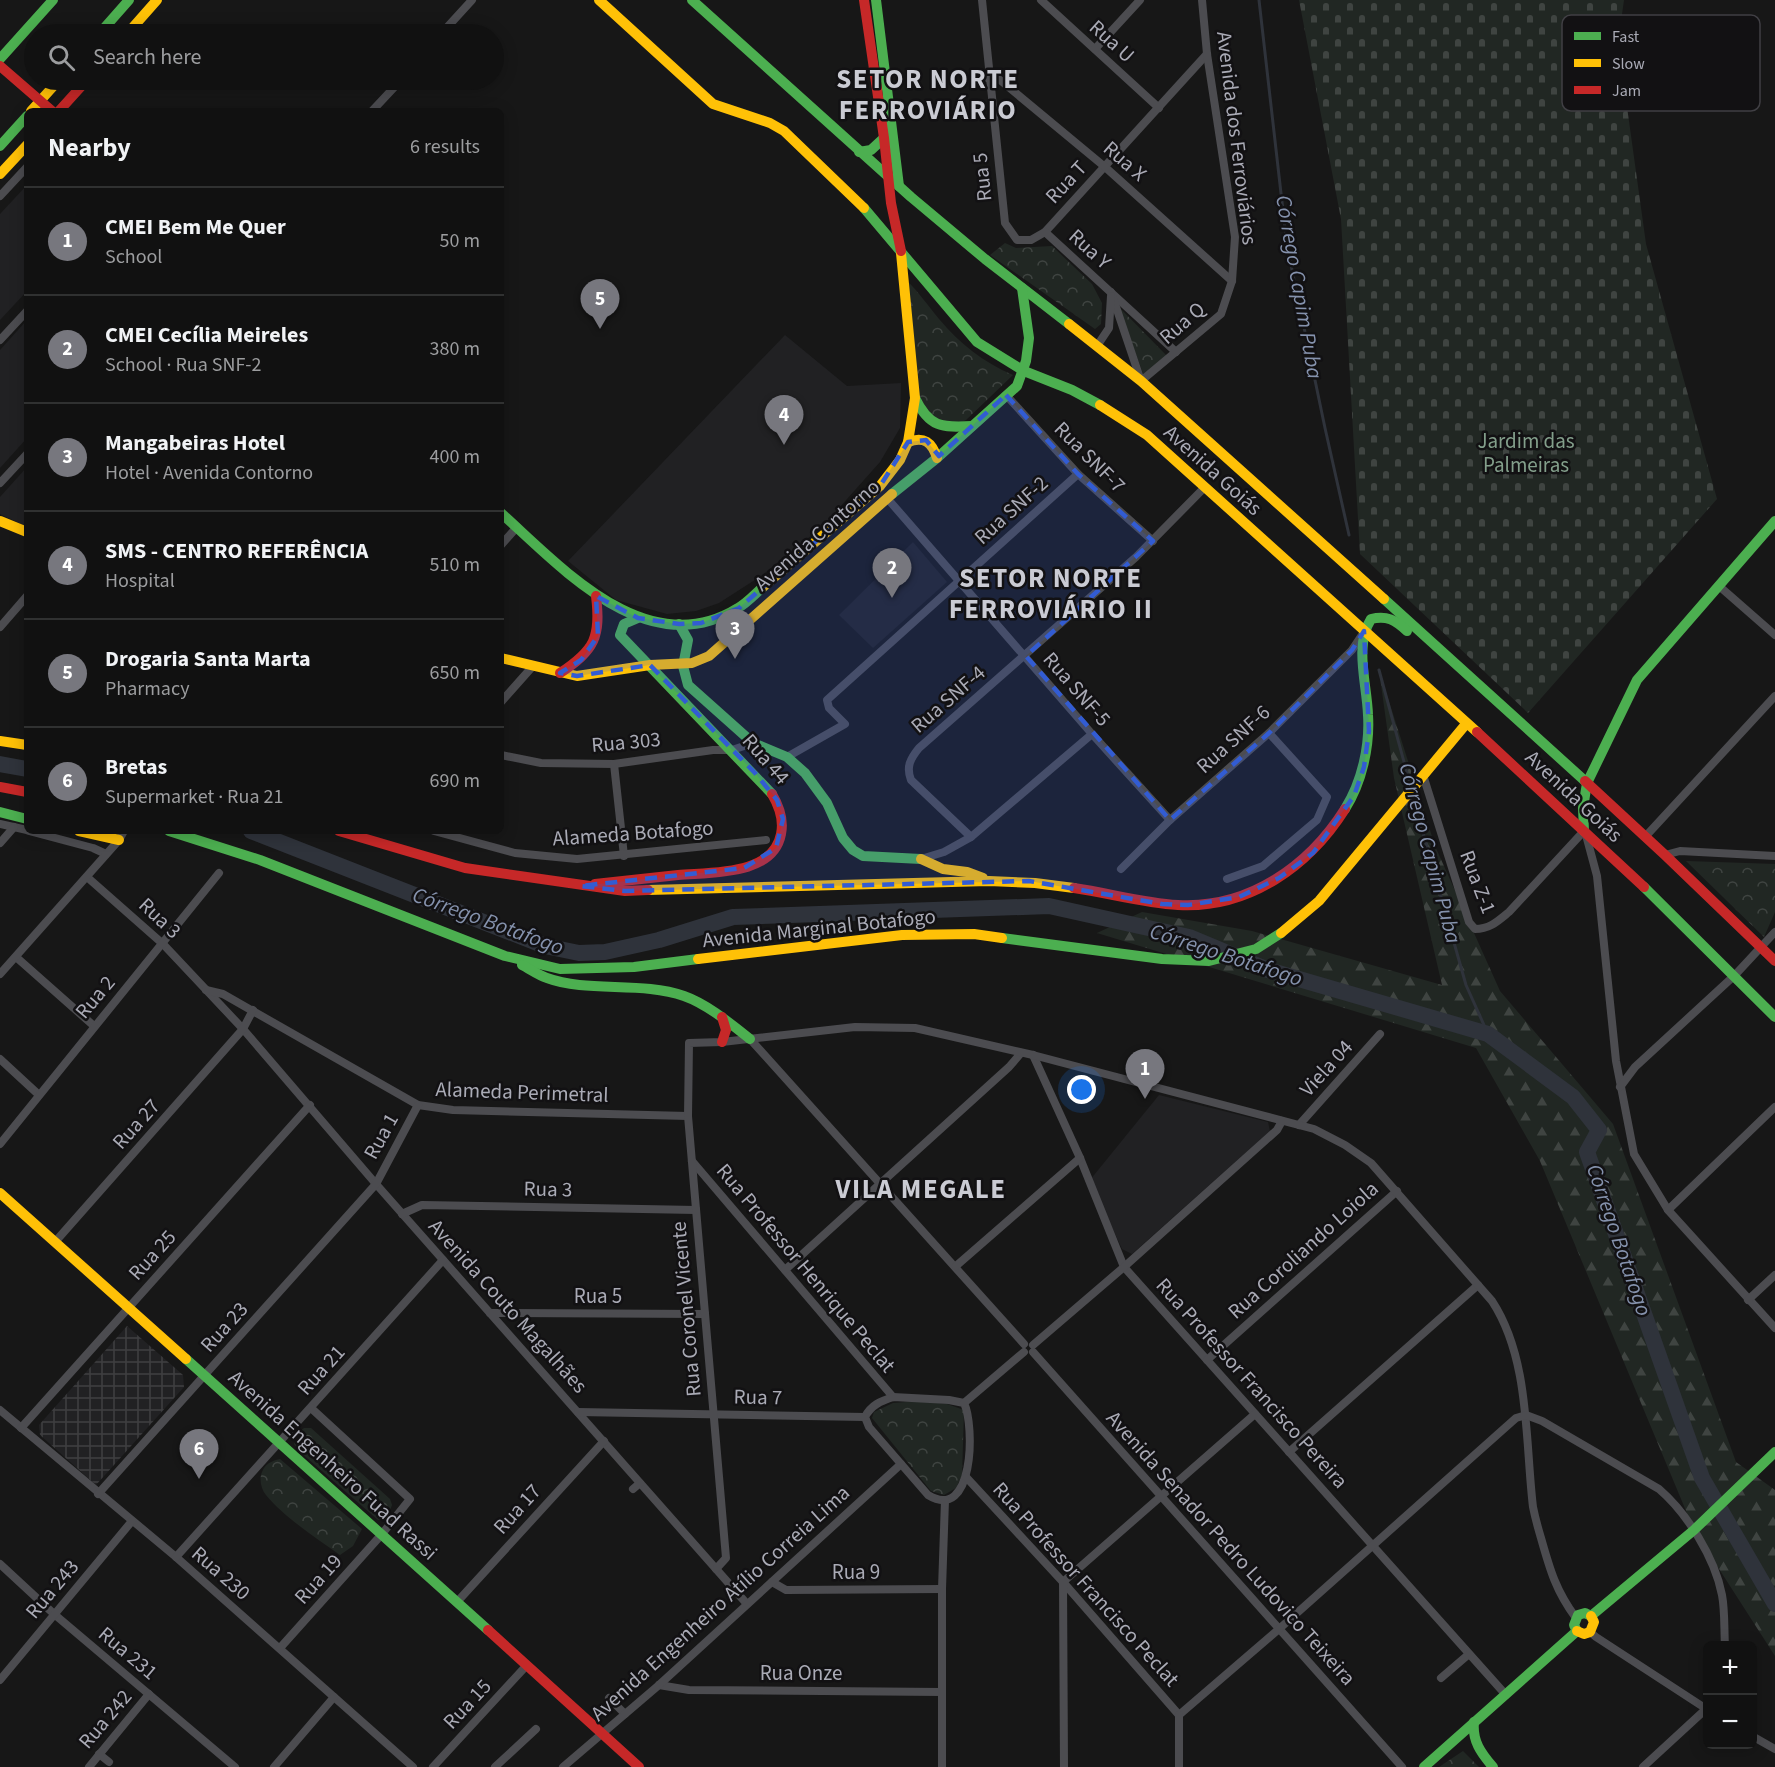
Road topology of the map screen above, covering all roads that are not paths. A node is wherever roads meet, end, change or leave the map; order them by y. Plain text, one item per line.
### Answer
1 (53, 0) edge
2 (129, 0) edge
3 (157, 0) edge
4 (472, 0) edge
5 (599, 0) edge
6 (692, 0) edge
7 (864, 0) edge
8 (876, 0) edge
9 (982, 0) edge
10 (1041, 0) edge
11 (1140, 0) edge
12 (1202, 0) edge
13 (31, 24) edge
14 (108, 24) edge
15 (136, 24) edge
16 (450, 24) edge
17 (24, 32) edge
18 (1095, 49) junction
19 (1207, 54) junction
20 (0, 58) edge
21 (0, 66) edge
22 (989, 79) junction
23 (24, 87) edge
24 (27, 90) edge
25 (50, 90) edge
26 (78, 90) edge
27 (392, 90) edge
28 (40, 101) junction
29 (34, 108) edge
30 (48, 108) edge
31 (61, 108) edge
32 (375, 108) edge
33 (1159, 108) junction
34 (24, 119) edge
35 (884, 138) junction
36 (0, 146) edge
37 (24, 148) edge
38 (859, 152) junction
39 (1105, 167) junction
40 (24, 170) edge
41 (0, 174) edge
42 (888, 175) junction
43 (899, 186) junction
44 (0, 196) edge
45 (1045, 232) junction
46 (1017, 240) joint
47 (901, 252) junction
48 (1232, 281) junction
49 (1022, 288) junction
50 (1111, 292) junction
51 (24, 314) edge
52 (0, 340) edge
53 (1097, 346) junction
54 (1176, 352) junction
55 (1024, 372) junction
56 (1141, 381) junction
57 (1006, 395) junction
58 (915, 398) junction
59 (972, 426) junction
60 (908, 442) junction
61 (24, 457) edge
62 (937, 458) junction
63 (1078, 474) junction
64 (0, 483) edge
65 (1204, 488) junction
66 (887, 498) junction
67 (504, 516) edge
68 (1775, 520) edge
69 (0, 521) edge
70 (517, 527) junction
71 (24, 531) edge
72 (1153, 541) junction
73 (504, 542) edge
74 (959, 580) junction
75 (1719, 586) junction
76 (596, 596) junction
77 (24, 599) edge
78 (638, 618) junction
79 (679, 624) junction
80 (0, 627) edge
81 (1364, 631) junction
82 (620, 635) junction
83 (1775, 635) edge
84 (598, 636) junction
85 (1026, 656) junction
86 (504, 659) edge
87 (683, 664) junction
88 (650, 665) junction
89 (532, 666) junction
90 (1462, 669) junction
91 (560, 673) junction
92 (1775, 696) edge
93 (504, 699) edge
94 (1466, 724) junction
95 (1269, 733) junction
96 (1092, 734) junction
97 (0, 741) edge
98 (753, 743) junction
99 (24, 745) edge
100 (732, 750) junction
101 (504, 756) edge
102 (787, 757) junction
103 (614, 764) junction
104 (1421, 777) junction
105 (1587, 783) junction
106 (0, 787) edge
107 (24, 791) edge
108 (0, 812) edge
109 (24, 818) edge
110 (1170, 820) junction
111 (0, 824) edge
112 (14, 827) junction
113 (24, 830) edge
114 (1584, 831) junction
115 (39, 834) edge
116 (178, 834) edge
117 (348, 834) edge
118 (445, 834) edge
119 (121, 835) edge
120 (971, 837) junction
121 (1645, 837) junction
122 (766, 840) dead end
123 (0, 843) edge
124 (106, 854) junction
125 (1665, 855) junction
126 (624, 856) junction
127 (1775, 856) edge
128 (921, 859) junction
129 (1121, 868) dead end
130 (219, 873) dead end
131 (87, 877) junction
132 (1227, 879) dead end
133 (989, 881) junction
134 (580, 886) junction
135 (1775, 932) edge
136 (163, 944) junction
137 (1761, 947) junction
138 (16, 957) junction
139 (505, 957) junction
140 (1775, 961) edge
141 (0, 974) edge
142 (1735, 975) junction
143 (204, 990) junction
144 (253, 1010) junction
145 (722, 1017) junction
146 (1775, 1017) edge
147 (94, 1026) junction
148 (243, 1029) junction
149 (1380, 1034) dead end
150 (750, 1039) junction
151 (722, 1042) junction
152 (1022, 1053) junction
153 (1033, 1055) junction
154 (0, 1059) edge
155 (1616, 1066) junction
156 (1635, 1067) junction
157 (1620, 1087) junction
158 (39, 1095) junction
159 (310, 1105) junction
160 (418, 1105) junction
161 (1775, 1107) edge
162 (688, 1116) junction
163 (1282, 1121) junction
164 (1299, 1125) junction
165 (0, 1144) edge
166 (1080, 1158) junction
167 (692, 1161) junction
168 (376, 1184) junction
169 (882, 1184) junction
170 (1397, 1191) junction
171 (0, 1193) edge
172 (696, 1210) junction
173 (1668, 1210) junction
174 (402, 1214) junction
175 (55, 1242) junction
176 (443, 1260) junction
177 (956, 1266) junction
178 (1124, 1267) junction
179 (785, 1270) junction
180 (1775, 1275) edge
181 (1479, 1285) junction
182 (1748, 1300) junction
183 (128, 1308) junction
184 (490, 1313) junction
185 (705, 1314) junction
186 (1775, 1328) edge
187 (1028, 1348) junction
188 (1207, 1360) junction
189 (205, 1376) junction
190 (893, 1397) junction
191 (964, 1403) junction
192 (311, 1408) junction
193 (0, 1410) edge
194 (578, 1412) junction
195 (713, 1414) junction
196 (1256, 1414) junction
197 (1526, 1415) junction
198 (865, 1417) junction
199 (21, 1428) junction
200 (604, 1441) junction
201 (279, 1442) junction
202 (1290, 1452) junction
203 (1775, 1452) edge
204 (901, 1464) junction
205 (966, 1477) junction
206 (640, 1483) junction
207 (633, 1489) dead end
208 (98, 1494) junction
209 (1161, 1497) junction
210 (945, 1500) junction
211 (132, 1521) junction
212 (1698, 1527) junction
213 (382, 1534) junction
214 (1372, 1545) junction
215 (176, 1557) junction
216 (0, 1564) edge
217 (717, 1569) junction
218 (772, 1582) junction
219 (1063, 1582) junction
220 (942, 1589) junction
221 (457, 1602) junction
222 (747, 1604) junction
223 (54, 1614) junction
224 (1591, 1616) junction
225 (1576, 1618) junction
226 (1279, 1629) junction
227 (1577, 1631) junction
228 (1590, 1632) junction
229 (1725, 1641) edge
230 (280, 1648) junction
231 (1469, 1654) junction
232 (527, 1665) junction
233 (1442, 1678) dead end
234 (0, 1680) edge
235 (659, 1685) junction
236 (942, 1692) junction
237 (149, 1694) junction
238 (1506, 1695) junction
239 (333, 1698) junction
240 (609, 1698) dead end
241 (1703, 1706) edge
242 (1703, 1713) edge
243 (625, 1714) junction
244 (1179, 1715) junction
245 (1474, 1722) junction
246 (536, 1729) dead end
247 (602, 1733) junction
248 (1757, 1739) edge
249 (1452, 1743) junction
250 (1477, 1748) junction
251 (1775, 1749) edge
252 (99, 1754) junction
253 (109, 1762) dead end
254 (89, 1767) edge
255 (235, 1767) edge
256 (274, 1767) edge
257 (413, 1767) edge
258 (433, 1767) edge
259 (495, 1767) edge
260 (563, 1767) edge
261 (639, 1767) edge
262 (942, 1767) edge
263 (1064, 1767) edge
264 (1179, 1767) edge
265 (1402, 1767) edge
266 (1424, 1767) edge
267 (1493, 1767) edge
268 (1643, 1767) edge

1 - 13 main road
2 - 14 main road
3 - 15 main road
4 - 16 street
5 - 47 main road, Avenida Goiás
6 - 38 main road, Avenida Goiás
7 - 35 main road, Avenida Contorno
8 - 43 main road
9 - 22 street, Rua 5
10 - 18 street, Rua U
11 - 18 street
12 - 19 street, Avenida dos Ferroviários
17 - 20 main road
18 - 33 street, Rua U
19 - 33 street, Rua T
19 - 48 street, Avenida dos Ferroviários
21 - 23 main road
22 - 39 street, Rua X
22 - 46 street, Rua 5
24 - 28 main road
25 - 28 main road
26 - 31 main road
27 - 32 street
28 - 29 main road
28 - 30 main road
33 - 39 street, Rua T
34 - 36 main road
35 - 38 main road
35 - 42 main road, Avenida Contorno
37 - 41 main road
38 - 42 main road, Avenida Goiás
39 - 45 street, Rua T
39 - 48 street, Rua X
40 - 44 street
42 - 43 main road, Avenida Goiás
42 - 47 main road, Avenida Contorno
43 - 49 main road, Avenida Goiás
45 - 46 street, Rua T
45 - 50 street, Rua Y
47 - 55 main road, Avenida Goiás
47 - 58 main road, Avenida Contorno
48 - 54 street, Rua Q
49 - 53 main road, Avenida Goiás
49 - 55 main road
50 - 53 street, Rua Y
50 - 54 street, Rua Y
50 - 56 street, Rua Y
51 - 52 street
53 - 56 main road, Avenida Goiás
54 - 56 street, Rua Q
55 - 57 main road, Avenida Contorno
55 - 65 main road, Avenida Goiás
56 - 90 main road, Avenida Goiás
57 - 59 main road, Avenida Contorno
57 - 63 street, Rua SNF-7
58 - 59 main road
58 - 60 main road, Avenida Contorno
59 - 62 main road, Avenida Contorno
60 - 62 main road
60 - 79 main road, Avenida Contorno
61 - 64 street
62 - 66 main road, Avenida Contorno
63 - 72 street, Rua SNF-7
63 - 74 street, Rua SNF-2
65 - 72 street, Rua SNF-4
65 - 81 main road, Avenida Goiás
66 - 74 street, Rua SNF-5
66 - 87 main road, Avenida Contorno
67 - 70 main road
68 - 75 main road
69 - 71 main road
70 - 73 street
70 - 76 main road
72 - 85 street, Rua SNF-4
74 - 85 street, Rua SNF-5
74 - 102 street, Rua SNF-2
75 - 83 street
75 - 105 main road
76 - 78 main road
76 - 84 main road
77 - 80 street
78 - 79 main road, Avenida Contorno
78 - 82 main road
79 - 87 main road
81 - 90 main road
81 - 94 main road, Avenida Goiás
81 - 95 street, Rua SNF-6
81 - 133 main road, Avenida Marginal Botafogo
82 - 84 main road
82 - 88 main road, Rua 44
84 - 91 main road
85 - 96 street, Rua SNF-5
85 - 120 street, Rua SNF-4
86 - 89 main road, Avenida Contorno
87 - 88 main road, Avenida Contorno
87 - 98 main road, Rua 44
88 - 91 main road, Avenida Contorno
88 - 100 main road, Rua 44
89 - 91 main road, Avenida Contorno
89 - 93 street
90 - 105 main road, Avenida Goiás
92 - 121 street
94 - 104 main road, Avenida Marginal Botafogo
94 - 114 main road, Avenida Goiás
95 - 110 street, Rua SNF-6
95 - 132 street
96 - 110 street, Rua SNF-5
96 - 120 street
97 - 99 main road
98 - 100 street, Rua 303
98 - 102 main road, Rua 44
100 - 103 street, Rua 303
100 - 134 main road, Rua 44
101 - 103 street, Rua 303
102 - 128 main road, Rua 44
103 - 126 street
104 - 114 street, Rua Z-1
104 - 139 main road, Avenida Marginal Botafogo
105 - 114 main road
105 - 121 main road, Avenida Goiás
106 - 107 main road
108 - 109 main road
110 - 129 street, Rua SNF-6
111 - 112 street
112 - 113 street
112 - 123 street
114 - 142 main road, Avenida Goiás
114 - 155 street
115 - 124 street
116 - 139 main road, Avenida Marginal Botafogo
117 - 134 main road, Avenida Marginal Botafogo
118 - 126 street, Alameda Botafogo
119 - 124 street
120 - 128 street, Rua 44
121 - 125 main road, Avenida Goiás
122 - 126 street, Alameda Botafogo
124 - 131 street
125 - 127 street
125 - 137 main road, Avenida Goiás
128 - 133 main road
130 - 136 street, Rua 2
131 - 136 street, Rua 3
131 - 138 street
133 - 134 main road, Avenida Marginal Botafogo
135 - 137 street
136 - 143 street, Rua 3
136 - 147 street, Rua 2
137 - 140 main road, Avenida Goiás
137 - 142 street
138 - 141 street
138 - 147 street
139 - 145 main road
142 - 146 main road, Avenida Goiás
142 - 156 street
143 - 144 street, Alameda Perimetral
143 - 148 street, Avenida Couto Magalhães
144 - 148 street
144 - 160 street, Alameda Perimetral
145 - 150 main road
145 - 151 main road
147 - 158 street, Rua 2
148 - 159 street, Avenida Couto Magalhães
148 - 175 street, Rua 27
149 - 164 street, Viela 04
150 - 151 street
150 - 152 street
150 - 169 street, Avenida Senador Pedro Ludovico Teixeira
151 - 162 street, Rua Coronel Vicente
152 - 153 street
152 - 169 street
153 - 163 street
153 - 166 street, Rua Professor Francisco Pereira
154 - 158 street
155 - 156 street
155 - 157 street
156 - 157 street
157 - 173 street
158 - 165 street, Rua 2
159 - 168 street, Avenida Couto Magalhães
159 - 183 street, Rua 25
160 - 162 street, Alameda Perimetral
160 - 168 street, Rua 1
161 - 173 street
162 - 167 street, Rua Coronel Vicente
163 - 164 street
163 - 178 street
164 - 170 street
166 - 177 street
166 - 178 street, Rua Professor Francisco Pereira
167 - 172 street, Rua Coronel Vicente
167 - 179 street, Rua Professor Henrique Peclat
168 - 174 street, Avenida Couto Magalhães
168 - 189 street, Rua 23
169 - 177 street, Avenida Senador Pedro Ludovico Teixeira
169 - 179 street
170 - 181 street
170 - 188 street, Rua Coroliando Loiola
171 - 175 main road, Avenida Engenheiro Fuad Rassi
172 - 174 street, Rua 3
172 - 185 street, Rua Coronel Vicente
173 - 182 street
174 - 176 street, Avenida Couto Magalhães
175 - 183 main road, Avenida Engenheiro Fuad Rassi
176 - 184 street, Avenida Couto Magalhães
176 - 192 street, Rua 21
177 - 187 street, Avenida Senador Pedro Ludovico Teixeira
178 - 187 street
178 - 188 street, Rua Professor Francisco Pereira
179 - 190 street, Rua Professor Henrique Peclat
180 - 182 street
181 - 197 street
181 - 202 street
182 - 186 street
183 - 189 main road, Avenida Engenheiro Fuad Rassi
183 - 199 street, Rua 25
184 - 185 street, Rua 5
184 - 194 street, Avenida Couto Magalhães
185 - 195 street, Rua Coronel Vicente
187 - 191 street
187 - 209 street, Avenida Senador Pedro Ludovico Teixeira
188 - 196 street, Rua Professor Francisco Pereira
189 - 201 main road, Avenida Engenheiro Fuad Rassi
189 - 208 street, Rua 23
190 - 191 street
190 - 198 street
191 - 205 street
192 - 201 street, Rua 21
192 - 213 street, Rua 19
193 - 199 street, Rua 230
194 - 195 street, Rua 7
194 - 200 street, Avenida Couto Magalhães
195 - 198 street, Rua 7
195 - 217 street, Rua Coronel Vicente
196 - 202 street, Rua Professor Francisco Pereira
196 - 209 street
197 - 212 street
197 - 214 street
197 - 225 street
198 - 204 street
199 - 208 street, Rua 230
200 - 206 street, Avenida Couto Magalhães
200 - 221 street, Rua 17
201 - 213 main road, Avenida Engenheiro Fuad Rassi
201 - 215 street, Rua 21
202 - 214 street, Rua Professor Francisco Pereira
203 - 212 main road
204 - 210 street
204 - 218 street, Avenida Engenheiro Atílio Correia Lima
205 - 210 street
205 - 219 street, Rua Professor Francisco Peclat
206 - 207 street
206 - 217 street, Avenida Couto Magalhães
208 - 211 street, Rua 230
209 - 219 street
209 - 226 street, Avenida Senador Pedro Ludovico Teixeira
210 - 220 street
211 - 215 street, Rua 230
211 - 223 street, Rua 243
212 - 224 main road
212 - 229 street
213 - 221 main road, Avenida Engenheiro Fuad Rassi
213 - 230 street, Rua 19
214 - 226 street
214 - 231 street, Rua Professor Francisco Pereira
215 - 230 street, Rua 230
216 - 223 street, Rua 231
217 - 222 street, Avenida Couto Magalhães
218 - 220 street, Rua 9
218 - 222 street, Avenida Engenheiro Atílio Correia Lima
219 - 244 street, Rua Professor Francisco Peclat
219 - 263 street
220 - 236 street
221 - 232 main road, Avenida Engenheiro Fuad Rassi
222 - 235 street, Avenida Engenheiro Atílio Correia Lima
223 - 234 street, Rua 243
223 - 237 street, Rua 231
224 - 225 main road
224 - 228 main road
225 - 227 main road
226 - 244 street
226 - 265 street, Avenida Senador Pedro Ludovico Teixeira
227 - 228 main road
227 - 238 main road
228 - 241 street
230 - 239 street, Rua 230
231 - 233 street
231 - 238 street, Rua Professor Francisco Pereira
232 - 247 main road, Avenida Engenheiro Fuad Rassi
232 - 258 street, Rua 15
235 - 236 street, Rua Onze
235 - 243 street, Avenida Engenheiro Atílio Correia Lima
236 - 262 street
237 - 252 street, Rua 242
237 - 255 street, Rua 231
238 - 245 main road
239 - 256 street
239 - 257 street, Rua 230
240 - 243 street
242 - 268 street
243 - 247 street, Avenida Engenheiro Atílio Correia Lima
244 - 264 street
245 - 249 main road
245 - 250 main road
246 - 259 street
247 - 260 street, Avenida Engenheiro Atílio Correia Lima
247 - 261 main road, Avenida Engenheiro Fuad Rassi
248 - 251 street
249 - 250 main road
249 - 266 main road
250 - 267 main road
252 - 253 street
252 - 254 street, Rua 242

